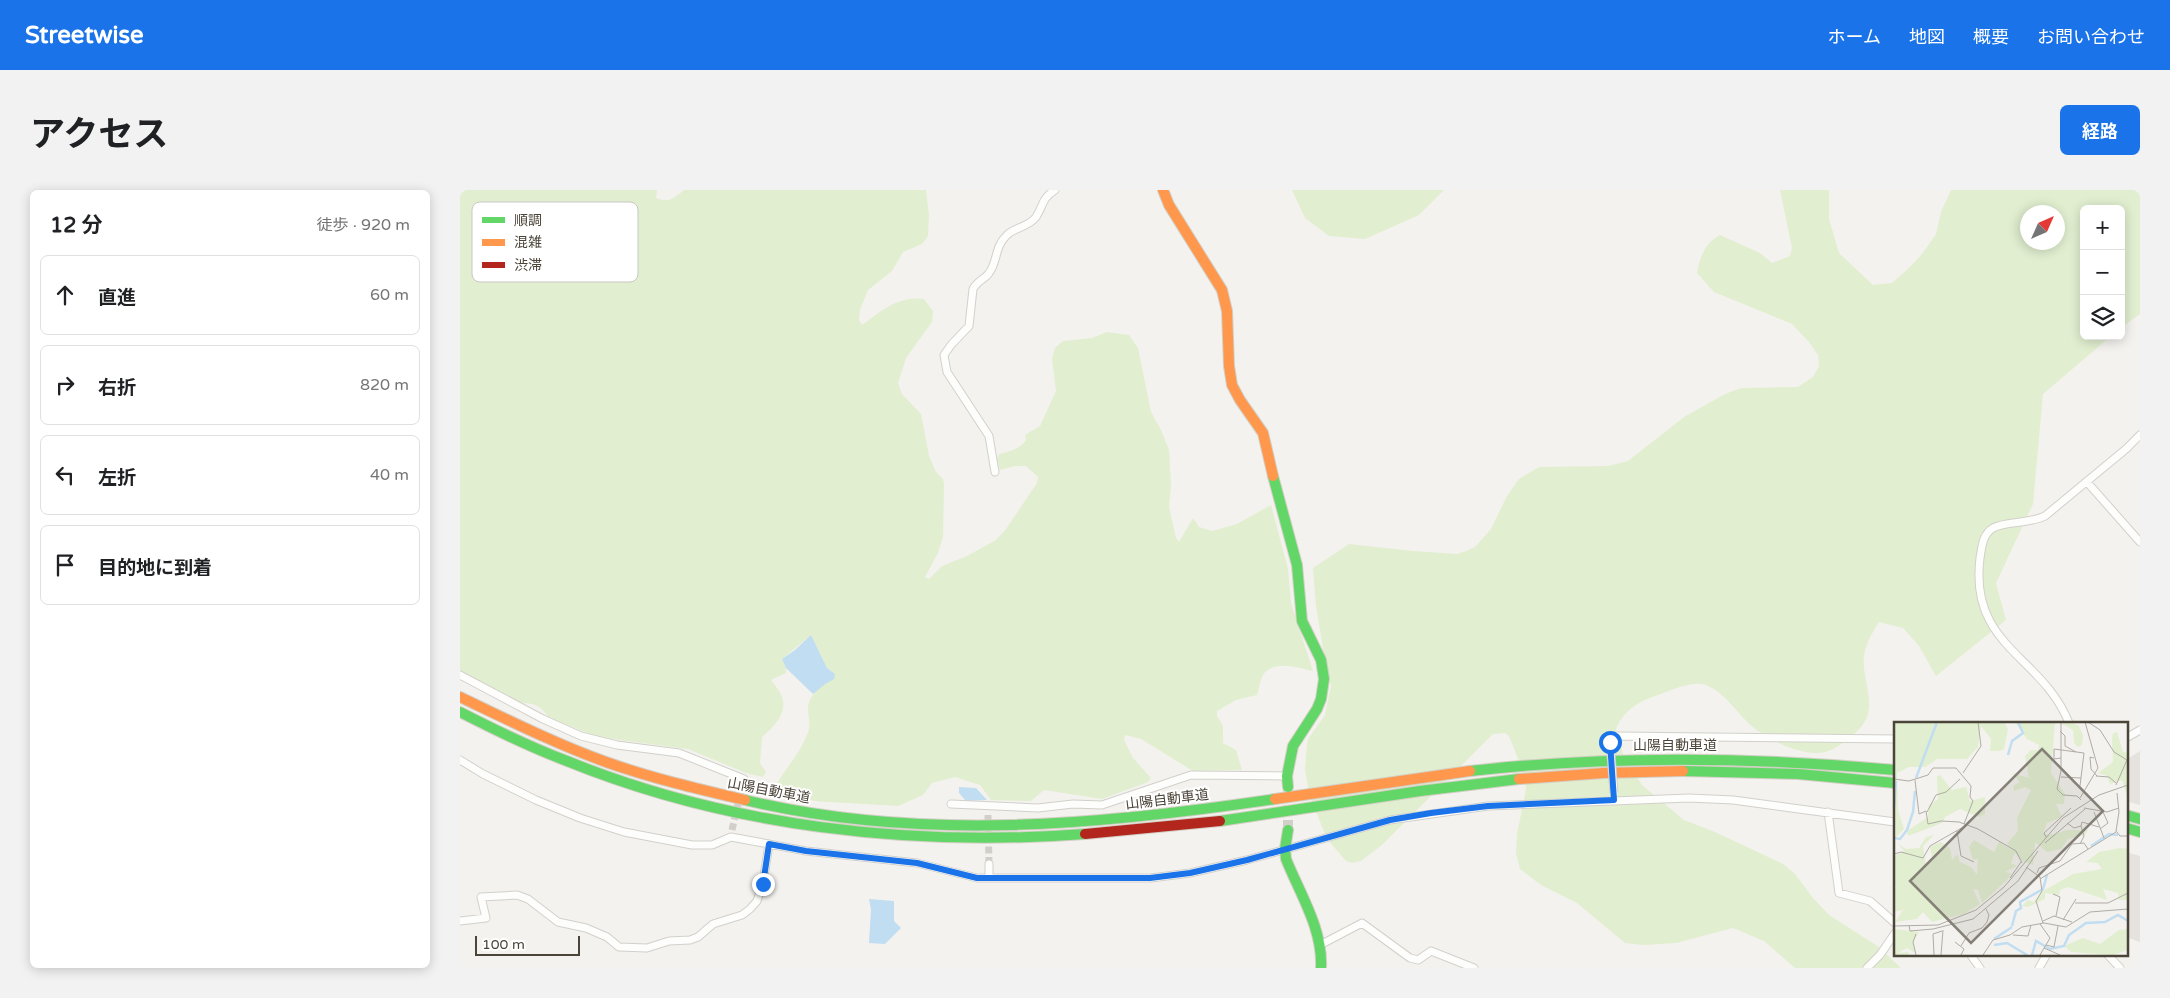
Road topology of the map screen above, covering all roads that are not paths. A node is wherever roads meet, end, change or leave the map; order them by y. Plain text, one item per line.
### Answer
1 (1056, 190) edge
2 (1163, 190) edge
3 (2140, 435) edge
4 (994, 472) dead end
5 (2087, 482) junction
6 (2140, 542) edge
7 (460, 675) edge
8 (460, 697) edge
9 (460, 712) edge
10 (2069, 722) edge
11 (2140, 730) edge
12 (2128, 737) edge
13 (1894, 739) edge
14 (460, 760) edge
15 (1788, 760) junction
16 (1894, 765) edge
17 (1894, 770) edge
18 (1287, 776) junction
19 (1894, 784) edge
20 (742, 786) dead end
21 (1288, 787) tunnel mouth
22 (1614, 797) junction
23 (951, 804) dead end
24 (1828, 812) junction
25 (1894, 822) edge
26 (1288, 830) tunnel mouth
27 (769, 844) junction
28 (1285, 849) junction
29 (989, 864) tunnel mouth
30 (989, 878) junction
31 (460, 921) edge
32 (1894, 922) edge
33 (1894, 934) edge
34 (1320, 945) junction
35 (1971, 956) edge
36 (2046, 956) edge
37 (2109, 956) edge
38 (1321, 968) edge
39 (1474, 968) edge
40 (1867, 968) edge
41 (1980, 968) edge
42 (2038, 968) edge
43 (2120, 968) edge

1 - 4 street
2 - 18 main road
3 - 5 street
5 - 6 street
5 - 10 street
7 - 20 street
8 - 15 main road, 山陽自動車道
9 - 19 main road, 山陽自動車道
11 - 12 street
13 - 22 street, bridge
14 - 27 street
15 - 16 main road
15 - 17 main road, 山陽自動車道
18 - 21 main road
18 - 23 street
22 - 24 street
22 - 28 street
24 - 25 street
24 - 32 street
26 - 28 main road
27 - 30 street
27 - 31 street
28 - 30 street
28 - 34 main road
29 - 30 street
33 - 40 street
34 - 38 main road
34 - 39 street
35 - 41 street
36 - 42 street
37 - 43 street

